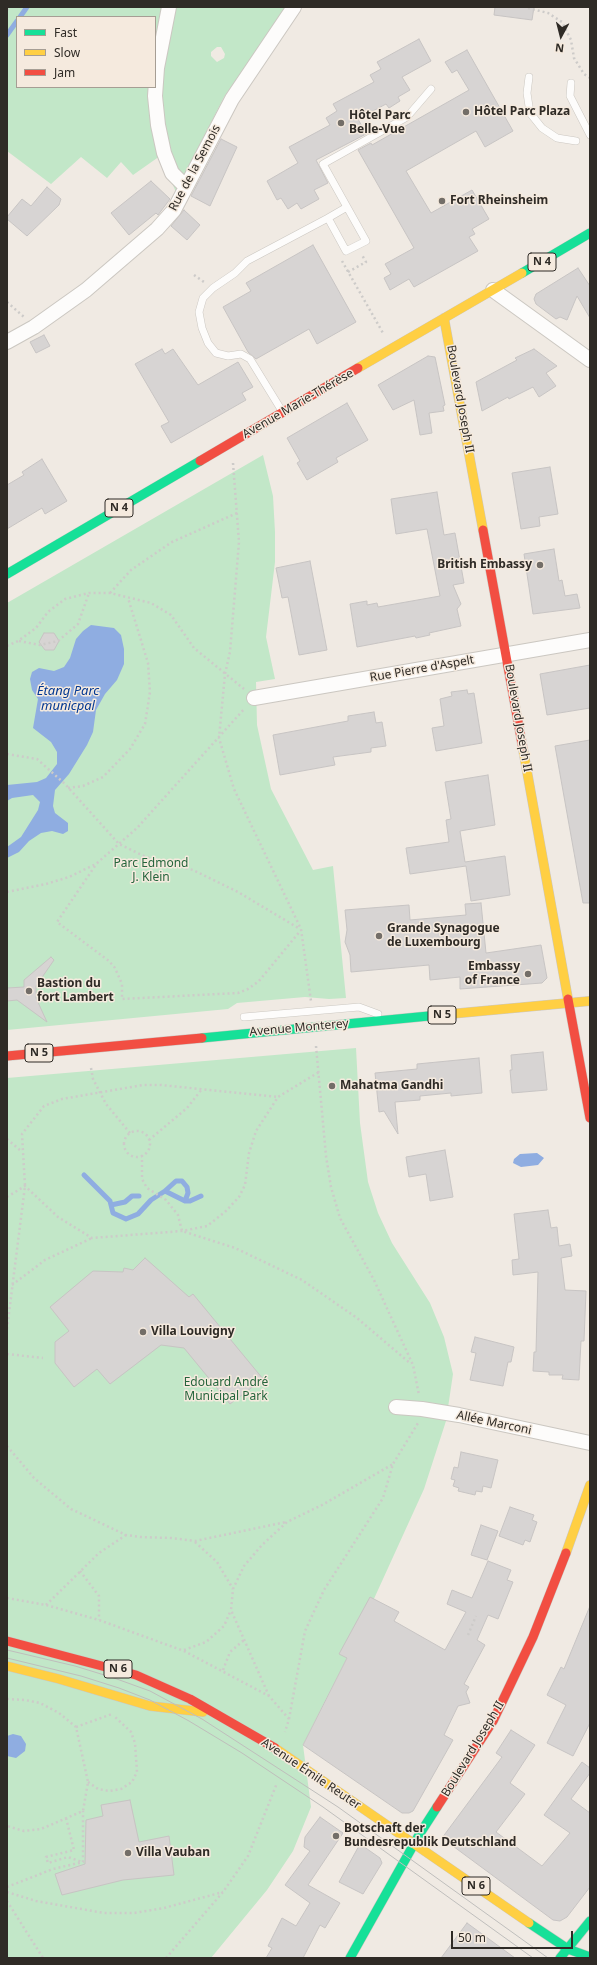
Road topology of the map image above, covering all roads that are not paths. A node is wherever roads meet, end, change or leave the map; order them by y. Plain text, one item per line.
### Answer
1 (168, 7) edge
2 (294, 7) edge
3 (529, 76) dead end
4 (156, 82) edge
5 (571, 83) dead end
6 (156, 88) edge
7 (431, 89) dead end
8 (590, 135) edge
9 (576, 141) dead end
10 (187, 186) junction
11 (347, 207) junction
12 (328, 218) junction
13 (590, 233) edge
14 (494, 290) junction
15 (444, 318) junction
16 (7, 342) edge
17 (590, 360) edge
18 (283, 413) junction
19 (7, 574) edge
20 (590, 640) edge
21 (506, 654) junction
22 (254, 698) road end
23 (590, 1000) edge
24 (570, 1002) junction
25 (244, 1017) dead end
26 (391, 1019) junction
27 (7, 1056) edge
28 (590, 1118) edge
29 (396, 1407) dead end
30 (590, 1444) edge
31 (590, 1485) edge
32 (7, 1641) edge
33 (7, 1666) edge
34 (222, 1716) junction
35 (415, 1844) junction
36 (588, 1924) edge
37 (568, 1949) junction
38 (590, 1957) edge
39 (350, 1958) edge
40 (560, 1958) edge

1 - 4 street
2 - 10 street, Rue de la Semois
3 - 9 lane
5 - 8 lane
6 - 10 street
7 - 11 lane
10 - 16 street, Rue de la Semois
11 - 12 lane
11 - 12 lane
12 - 18 lane
13 - 14 main road, Avenue Marie-Thérèse / N 4
14 - 15 main road, Avenue Marie-Thérèse / N 4
14 - 17 street
15 - 18 main road, Avenue Marie-Thérèse / N 4
15 - 21 main road, Boulevard Joseph II
18 - 19 main road, Avenue Marie-Thérèse / N 4
20 - 21 street, Rue Pierre d'Aspelt
21 - 22 street, Rue Pierre d'Aspelt
21 - 24 main road, Boulevard Joseph II
23 - 24 main road, Avenue Monterey / N 5
24 - 26 main road, Avenue Monterey / N 5
24 - 28 main road, Boulevard Joseph II
25 - 26 lane
26 - 27 main road, Avenue Monterey / N 5
29 - 30 street, Allée Marconi
31 - 35 main road, Boulevard Joseph II
32 - 34 main road, Avenue Émile Reuter / N 6
33 - 34 main road, Avenue Émile Reuter / N 6
34 - 35 main road, Avenue Émile Reuter / N 6
35 - 37 main road, Avenue Émile Reuter / N 6
35 - 39 main road, Boulevard Joseph II
36 - 37 main road
37 - 38 main road, N 6
37 - 40 main road

